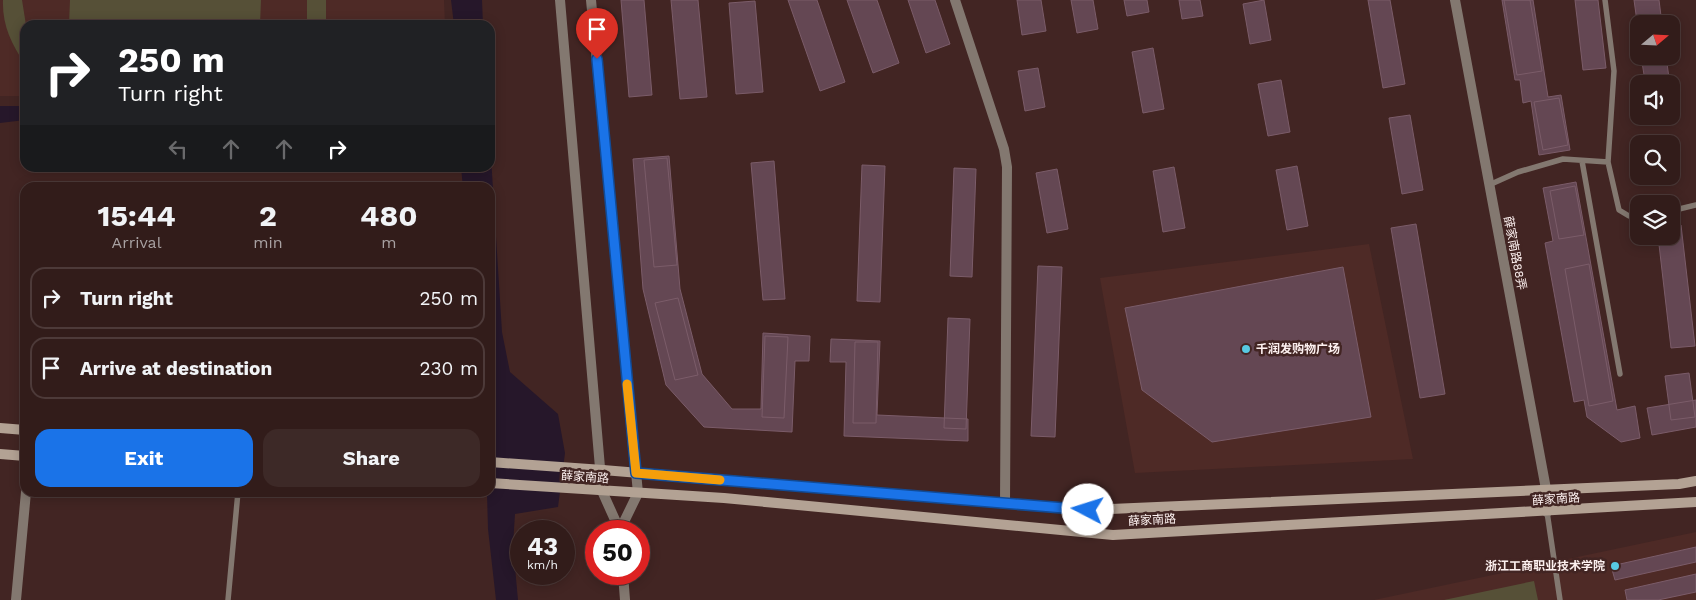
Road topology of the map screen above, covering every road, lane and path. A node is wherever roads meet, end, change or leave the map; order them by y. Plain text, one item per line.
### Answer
1 (560, 0) edge
2 (591, 0) edge
3 (955, 0) edge
4 (1455, 0) edge
5 (1605, 0) edge
6 (1582, 161) junction
7 (1608, 162) junction
8 (1489, 186) junction
9 (1696, 205) edge
10 (1680, 209) edge
11 (1630, 216) edge
12 (1620, 374) dead end
13 (0, 428) edge
14 (20, 430) edge
15 (0, 454) edge
16 (20, 456) edge
17 (495, 462) edge
18 (636, 473) junction
19 (1696, 481) edge
20 (495, 483) edge
21 (1546, 489) junction
22 (602, 491) junction
23 (638, 493) junction
24 (26, 497) edge
25 (238, 497) edge
26 (1696, 502) edge
27 (1005, 503) junction
28 (1547, 512) junction
29 (615, 520) edge
30 (625, 520) edge
31 (623, 585) edge
32 (16, 600) edge
33 (228, 600) edge
34 (625, 600) edge
35 (1560, 600) edge

1 - 22 street
2 - 18 street
3 - 27 street
4 - 8 street, 薛家南路88弄
5 - 7 lane
6 - 7 lane
6 - 8 lane
6 - 12 lane
7 - 11 lane
8 - 21 street, 薛家南路88弄
9 - 10 lane
13 - 14 main road
15 - 16 main road
17 - 18 main road, 薛家南路, bridge
18 - 23 street
18 - 27 main road, 薛家南路
19 - 21 main road, 薛家南路
20 - 22 main road, 薛家南路
21 - 27 main road, 薛家南路
21 - 28 street, 薛家南路88弄
22 - 23 main road, 薛家南路
22 - 29 street
23 - 28 main road, 薛家南路
23 - 30 street
24 - 32 street
25 - 33 lane
26 - 28 main road, 薛家南路
28 - 35 lane
31 - 34 street

